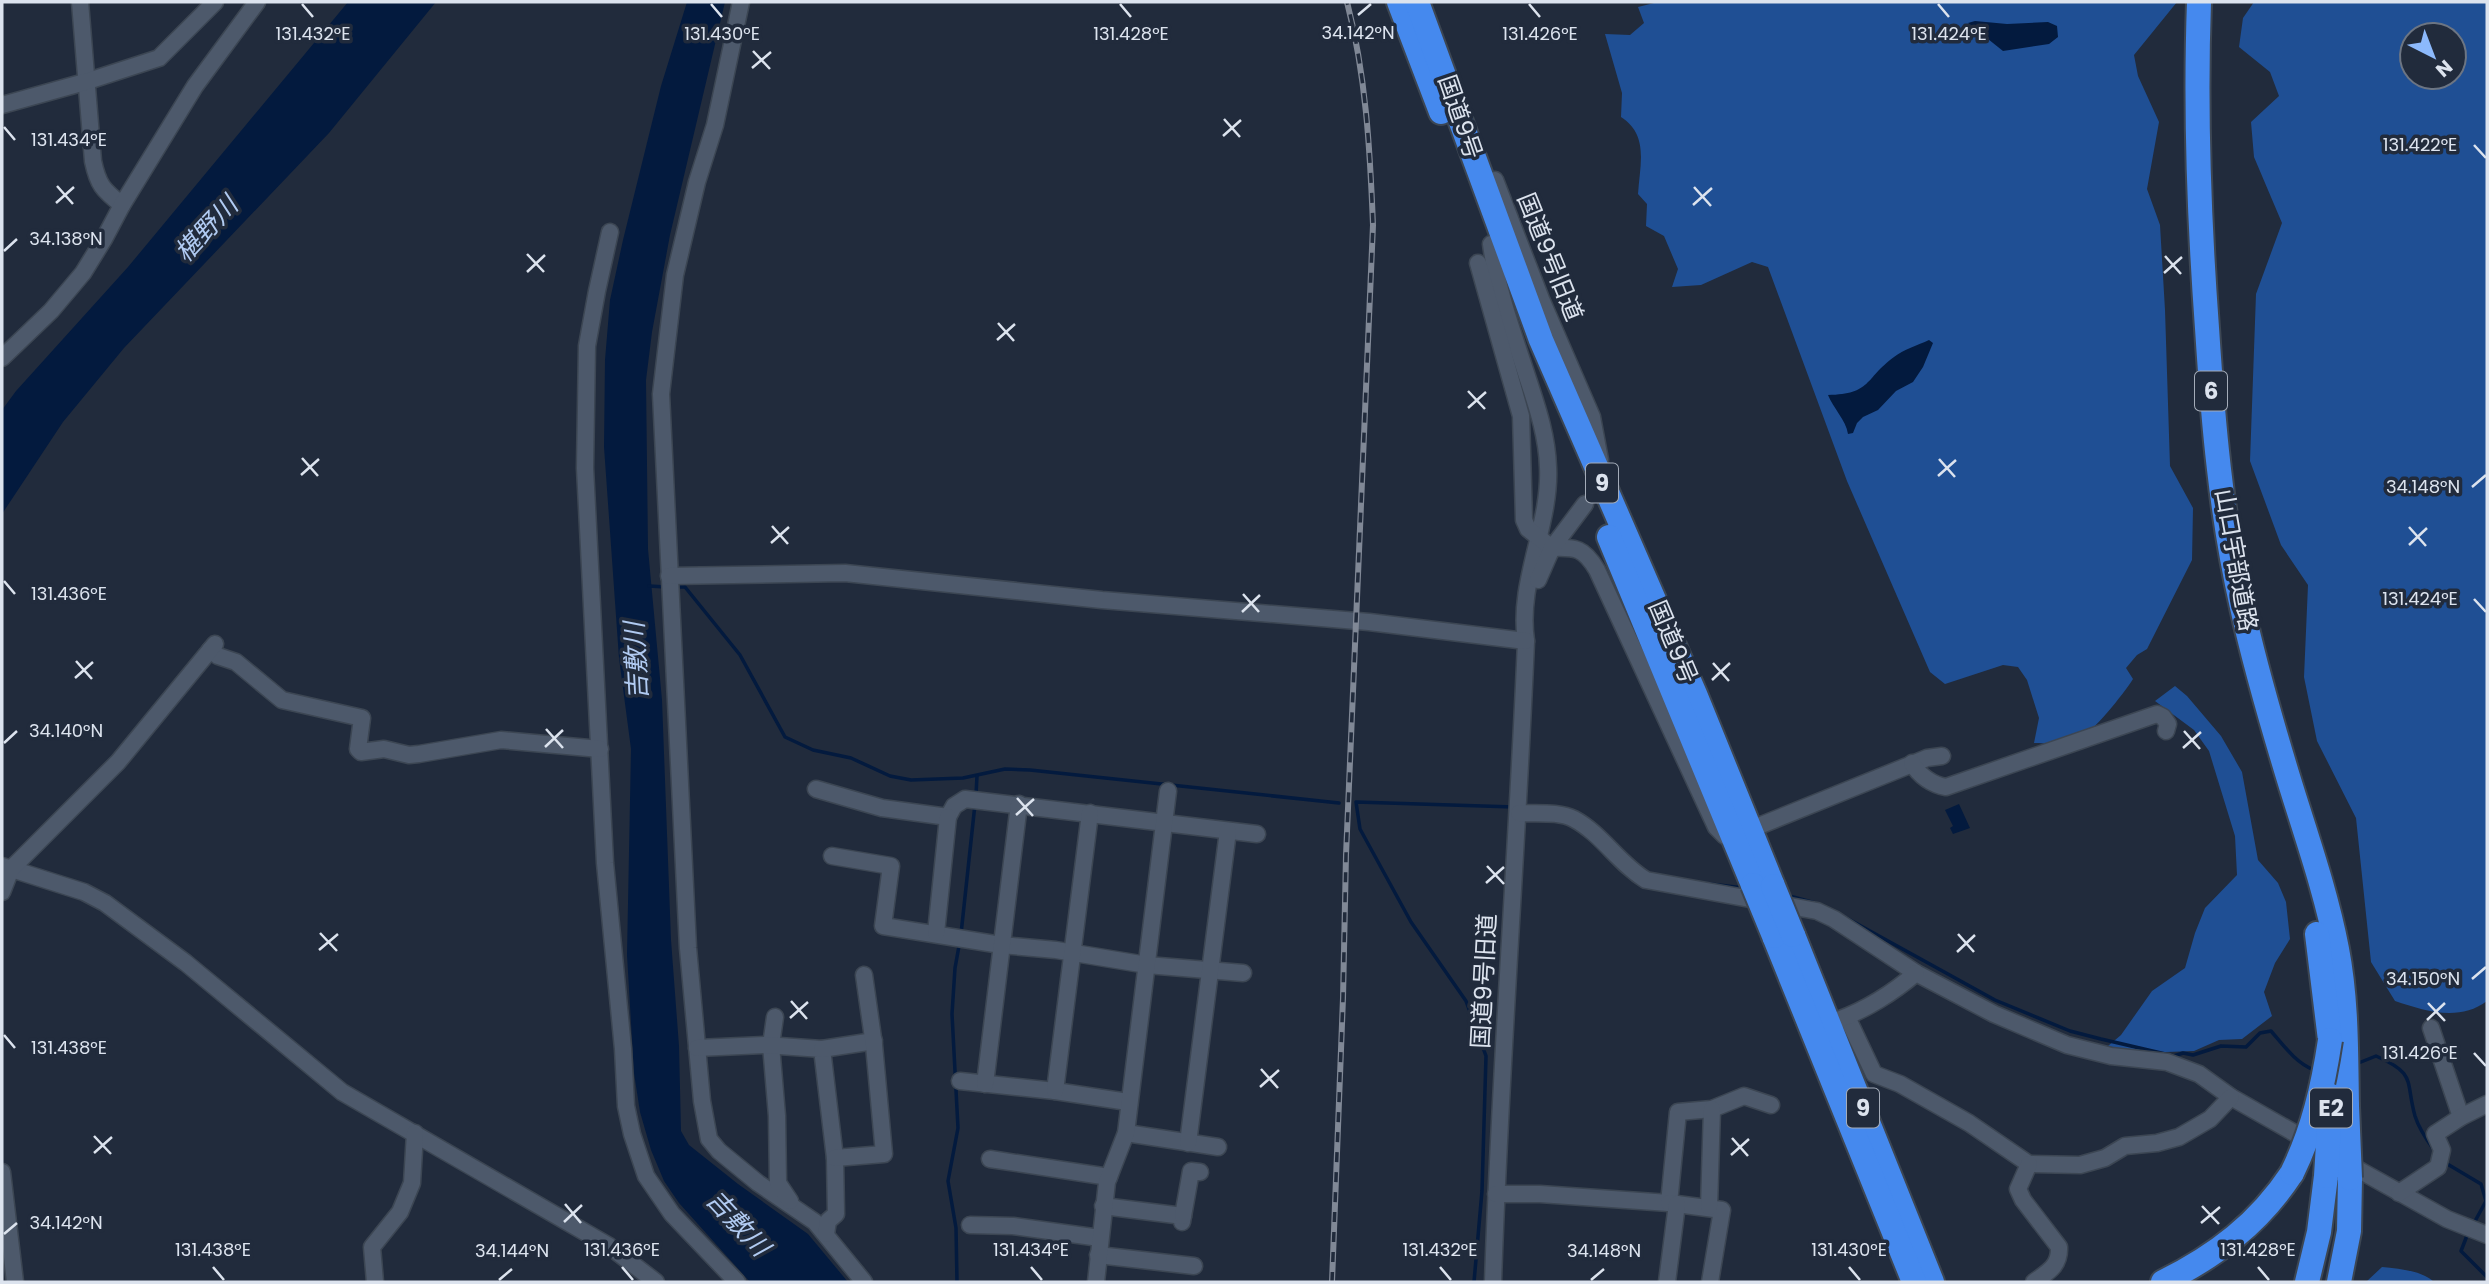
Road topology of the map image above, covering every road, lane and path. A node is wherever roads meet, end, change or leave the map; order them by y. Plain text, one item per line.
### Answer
1 (80, 2) edge
2 (215, 2) edge
3 (257, 2) edge
4 (741, 2) edge
5 (1399, 2) edge
6 (1417, 2) edge
7 (2193, 2) edge
8 (2199, 2) edge
9 (1445, 74) junction
10 (85, 82) junction
11 (2, 105) edge
12 (122, 205) junction
13 (610, 232) dead end
14 (1485, 253) junction
15 (2, 358) edge
16 (1600, 461) dead end
17 (1586, 504) dead end
18 (1537, 536) junction
19 (1552, 548) junction
20 (670, 584) junction
21 (1527, 641) junction
22 (2166, 731) dead end
23 (600, 749) junction
24 (1942, 756) dead end
25 (1912, 763) junction
26 (816, 789) dead end
27 (1168, 791) dead end
28 (1019, 804) junction
29 (1090, 813) junction
30 (1519, 813) junction
31 (947, 817) junction
32 (1165, 822) junction
33 (1228, 831) junction
34 (1742, 833) junction
35 (1257, 834) dead end
36 (832, 856) dead end
37 (6, 867) edge
38 (2, 892) edge
39 (936, 933) junction
40 (1784, 935) junction
41 (1001, 945) junction
42 (1073, 953) junction
43 (1147, 965) junction
44 (1211, 971) junction
45 (1916, 972) junction
46 (1243, 973) dead end
47 (864, 975) dead end
48 (775, 1017) dead end
49 (1838, 1020) junction
50 (2431, 1028) dead end
51 (2338, 1039) junction
52 (874, 1041) junction
53 (771, 1045) junction
54 (697, 1048) junction
55 (822, 1049) junction
56 (960, 1081) dead end
57 (985, 1084) junction
58 (1055, 1091) junction
59 (2231, 1097) junction
60 (1128, 1102) junction
61 (2487, 1104) edge
62 (1771, 1105) dead end
63 (2347, 1106) joint
64 (1712, 1109) junction
65 (2461, 1117) junction
66 (415, 1133) junction
67 (1126, 1133) junction
68 (1188, 1143) junction
69 (1218, 1147) dead end
70 (835, 1158) junction
71 (990, 1158) dead end
72 (2029, 1164) junction
73 (1191, 1171) dead end
74 (2, 1172) edge
75 (1109, 1177) junction
76 (2339, 1177) junction
77 (2399, 1193) junction
78 (1496, 1194) junction
79 (1673, 1204) junction
80 (793, 1206) junction
81 (1103, 1206) junction
82 (1709, 1207) junction
83 (970, 1225) dead end
84 (826, 1234) junction
85 (2487, 1235) edge
86 (1100, 1238) junction
87 (1098, 1255) junction
88 (1194, 1266) dead end
89 (15, 1282) edge
90 (375, 1282) edge
91 (656, 1282) edge
92 (737, 1282) edge
93 (864, 1282) edge
94 (1096, 1282) edge
95 (1493, 1282) edge
96 (1667, 1282) edge
97 (1710, 1282) edge
98 (1914, 1282) edge
99 (1932, 1282) edge
100 (2034, 1282) edge
101 (2164, 1282) edge
102 (2308, 1282) edge
103 (2321, 1282) edge
104 (2339, 1282) edge

1 - 10 street
2 - 10 street
3 - 12 street
4 - 20 street
5 - 14 highway, 国道9号 / 9
6 - 9 highway, 国道9号 / 9
7 - 51 highway, 山口宇部道路 / 6
8 - 51 highway, 山口宇部道路 / 6
9 - 16 street, 国道9号旧道
9 - 34 highway, 国道9号 / 9
10 - 11 street
10 - 12 street
12 - 15 street
13 - 23 street
14 - 18 street
14 - 18 street, 国道9号旧道
14 - 34 highway, 国道9号 / 9
17 - 19 street, 国道9号旧道
18 - 19 street
18 - 21 street, 国道9号旧道
19 - 21 street, 国道9号旧道
19 - 34 street
20 - 21 street
20 - 54 street
21 - 30 street, 国道9号旧道
22 - 25 street
23 - 37 street
23 - 92 street
24 - 25 street
25 - 34 street
26 - 31 street
27 - 32 street
28 - 29 street
28 - 31 street
28 - 41 street
29 - 32 street
29 - 42 street
30 - 45 street
30 - 78 street, 国道9号旧道
31 - 39 street
32 - 33 street
32 - 43 street
33 - 35 street
33 - 44 street
34 - 40 highway, 国道9号 / 9, bridge
36 - 39 street
37 - 38 street
37 - 66 street
39 - 41 street
40 - 49 highway, 国道9号 / 9
40 - 98 highway, 国道9号 / 9
41 - 42 street
41 - 57 street
42 - 43 street
42 - 58 street
43 - 44 street
43 - 60 street
44 - 46 street
44 - 68 street
45 - 49 street
45 - 59 street
47 - 52 street
48 - 53 street
49 - 72 street
49 - 99 highway, 国道9号 / 9
50 - 65 street
51 - 63 highway, 山口宇部道路 / 6
51 - 76 highway, E2, bridge
51 - 101 highway, bridge
52 - 55 street
52 - 70 street
53 - 54 street
53 - 55 street
53 - 80 street
54 - 80 street
55 - 70 street
56 - 57 street
57 - 58 street
58 - 60 street
59 - 72 street
59 - 77 street
60 - 67 street
61 - 65 street
62 - 64 street
63 - 76 highway, E2, bridge
64 - 79 street
64 - 82 street
65 - 77 street
66 - 90 street
66 - 91 street
67 - 68 street
67 - 75 street
68 - 69 street
70 - 84 street
71 - 75 street
72 - 100 street
73 - 81 street
74 - 89 street
75 - 81 street
76 - 102 highway, E2
76 - 103 highway, E2
76 - 104 highway
77 - 85 street
78 - 79 street
78 - 95 street, 国道9号旧道
79 - 82 street
79 - 96 street
80 - 84 street
81 - 86 street
82 - 97 street
83 - 86 street
84 - 93 street
86 - 87 street
87 - 88 street
87 - 94 street

